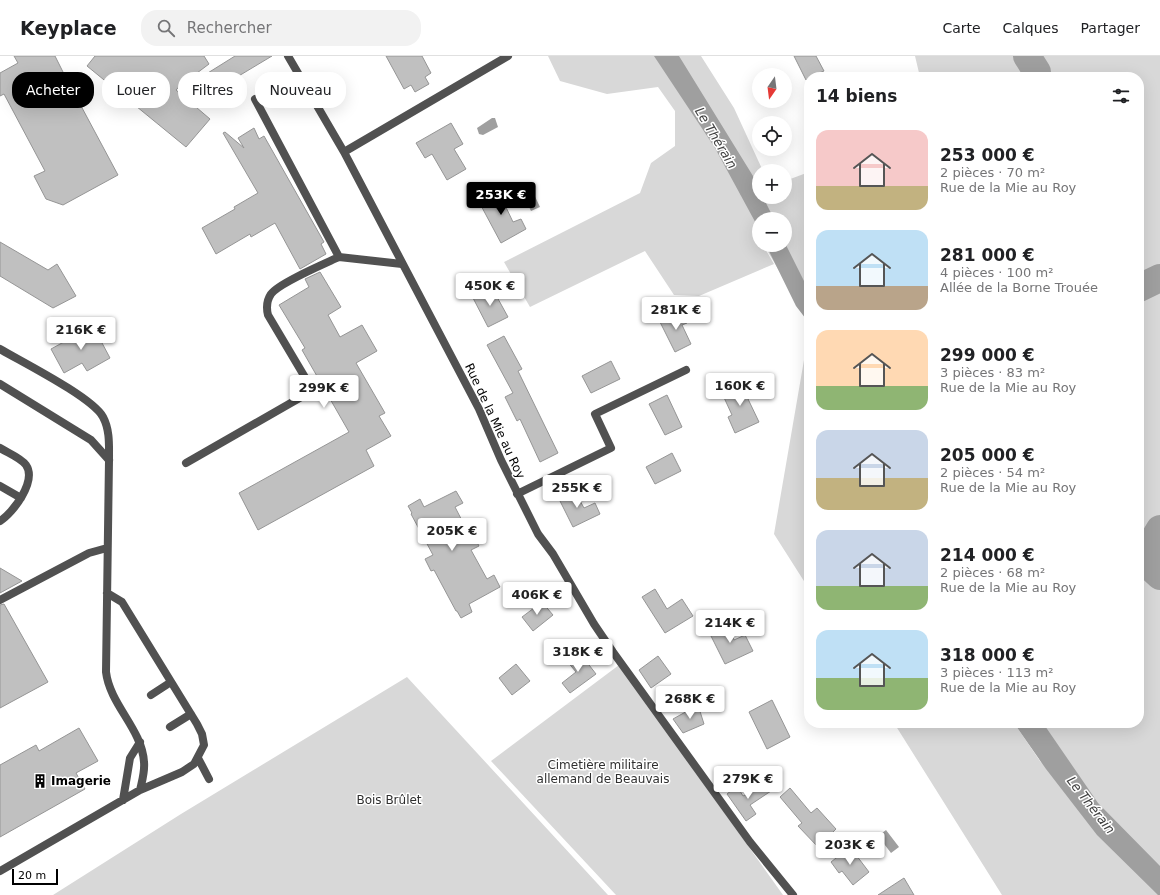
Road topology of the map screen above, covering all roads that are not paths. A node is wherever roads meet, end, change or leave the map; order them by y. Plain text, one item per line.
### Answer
1 (288, 56) edge
2 (508, 56) edge
3 (260, 108) edge
4 (344, 152) junction
5 (339, 256) junction
6 (402, 264) junction
7 (0, 349) edge
8 (686, 370) dead end
9 (0, 384) edge
10 (0, 448) edge
11 (109, 460) junction
12 (186, 464) dead end
13 (0, 486) edge
14 (517, 494) junction
15 (21, 498) junction
16 (0, 521) edge
17 (107, 548) junction
18 (107, 593) junction
19 (0, 600) edge
20 (171, 682) junction
21 (151, 695) dead end
22 (191, 714) junction
23 (170, 727) dead end
24 (140, 742) junction
25 (198, 758) junction
26 (209, 780) dead end
27 (140, 790) junction
28 (123, 800) junction
29 (0, 871) edge
30 (793, 895) edge

1 - 4 street, Rue de la Mie au Roy
2 - 4 street
3 - 5 street
4 - 6 street, Rue de la Mie au Roy
5 - 6 street
5 - 12 street
6 - 14 street, Rue de la Mie au Roy
7 - 11 street
8 - 14 street
9 - 11 street
10 - 15 street
11 - 17 street
13 - 15 street
14 - 30 street, Rue de la Mie au Roy
15 - 16 street
17 - 18 street
17 - 19 street
18 - 20 street
18 - 24 street
20 - 21 street
20 - 22 street
22 - 23 street
22 - 25 street
24 - 27 street
24 - 28 street
25 - 26 street
25 - 27 street
27 - 28 street
28 - 29 street

